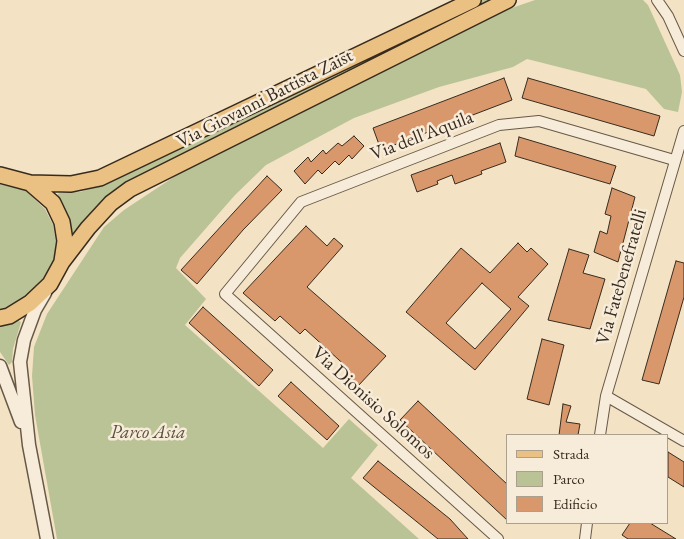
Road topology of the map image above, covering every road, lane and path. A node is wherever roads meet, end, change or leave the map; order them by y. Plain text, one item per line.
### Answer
1 (473, 0) edge
2 (508, 0) edge
3 (658, 0) edge
4 (665, 0) edge
5 (668, 16) junction
6 (684, 51) edge
7 (684, 131) edge
8 (674, 160) junction
9 (3, 173) edge
10 (30, 183) junction
11 (62, 262) junction
12 (50, 284) junction
13 (225, 294) joint
14 (0, 318) edge
15 (0, 366) edge
16 (606, 396) junction
17 (600, 434) edge
18 (684, 441) edge
19 (30, 445) junction
20 (587, 524) edge
21 (46, 539) edge
22 (498, 539) edge
23 (585, 539) edge

1 - 10 main road, Via Giovanni Battista Zaist
2 - 11 main road, Via Giovanni Battista Zaist
3 - 5 street
4 - 5 street
5 - 6 street
7 - 8 street, Via Fatebenefratelli
8 - 13 street, Via dell'Aquila
8 - 16 street, Via Fatebenefratelli
9 - 10 main road, Via Giovanni Battista Zaist
10 - 11 main road, Via Giovanni Battista Zaist
11 - 12 main road, Via Giovanni Battista Zaist
12 - 14 main road, Via Giovanni Battista Zaist
12 - 19 street
13 - 22 street, Via Dionisio Solomos
15 - 19 street
16 - 17 street, Via Fatebenefratelli
16 - 18 street
19 - 21 street
20 - 23 street

